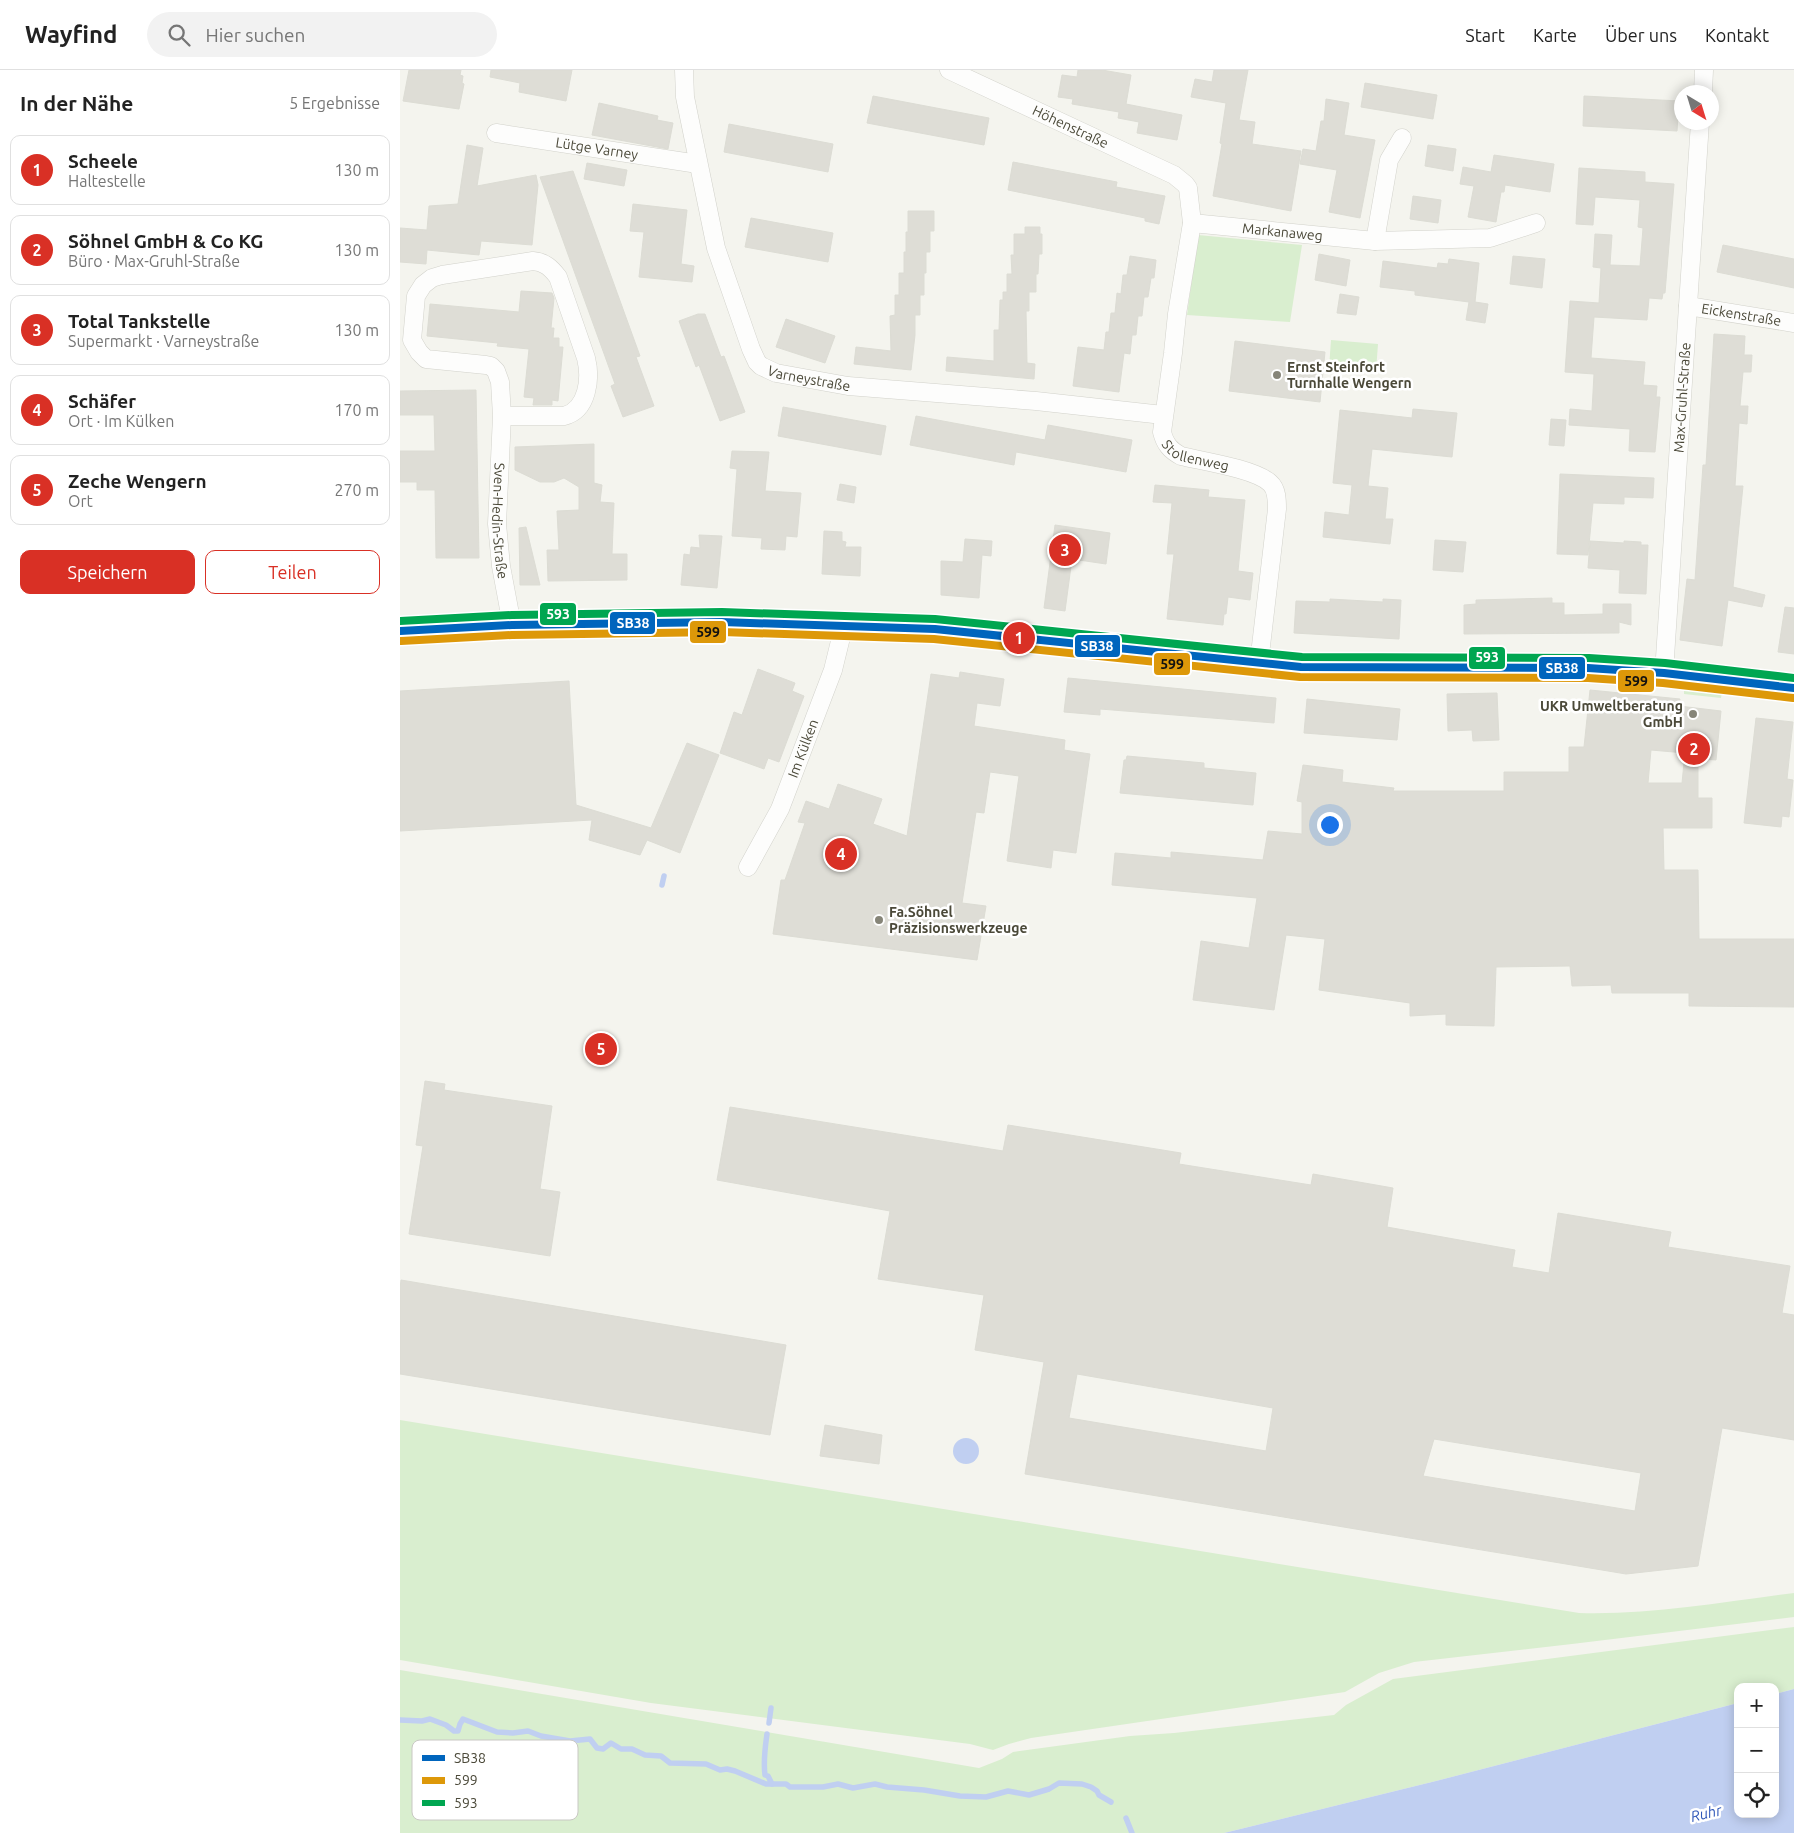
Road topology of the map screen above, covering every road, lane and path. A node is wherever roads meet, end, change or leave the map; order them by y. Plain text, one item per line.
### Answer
1 (684, 70) edge
2 (949, 70) edge
3 (1704, 70) edge
4 (1703, 85) edge
5 (1699, 130) edge
6 (496, 133) dead end
7 (1402, 138) dead end
8 (698, 164) junction
9 (1188, 188) joint
10 (1192, 223) junction
11 (1536, 223) dead end
12 (1375, 241) junction
13 (1688, 306) junction
14 (1794, 323) edge
15 (1163, 415) junction
16 (502, 416) junction
17 (512, 625) junction
18 (844, 625) junction
19 (400, 630) edge
20 (1258, 663) junction
21 (1664, 673) junction
22 (1794, 688) edge
23 (748, 867) dead end

1 - 8 street, Varneystraße
2 - 9 street, Höhenstraße
3 - 4 street
5 - 13 street, Max-Gruhl-Straße
6 - 8 street, Lütge Varney
7 - 12 street
8 - 15 street, Varneystraße
9 - 10 street, Stollenweg
10 - 12 street, Markanaweg
10 - 15 street, Stollenweg
11 - 12 street, Markanaweg
13 - 14 street, Eickenstraße
13 - 21 street, Max-Gruhl-Straße
15 - 20 street, Stollenweg
16 - 16 street, Sven-Hedin-Straße
16 - 17 street, Sven-Hedin-Straße
17 - 18 main road
17 - 19 main road
18 - 20 main road
18 - 23 street, Im Külken
20 - 21 main road
21 - 22 main road

